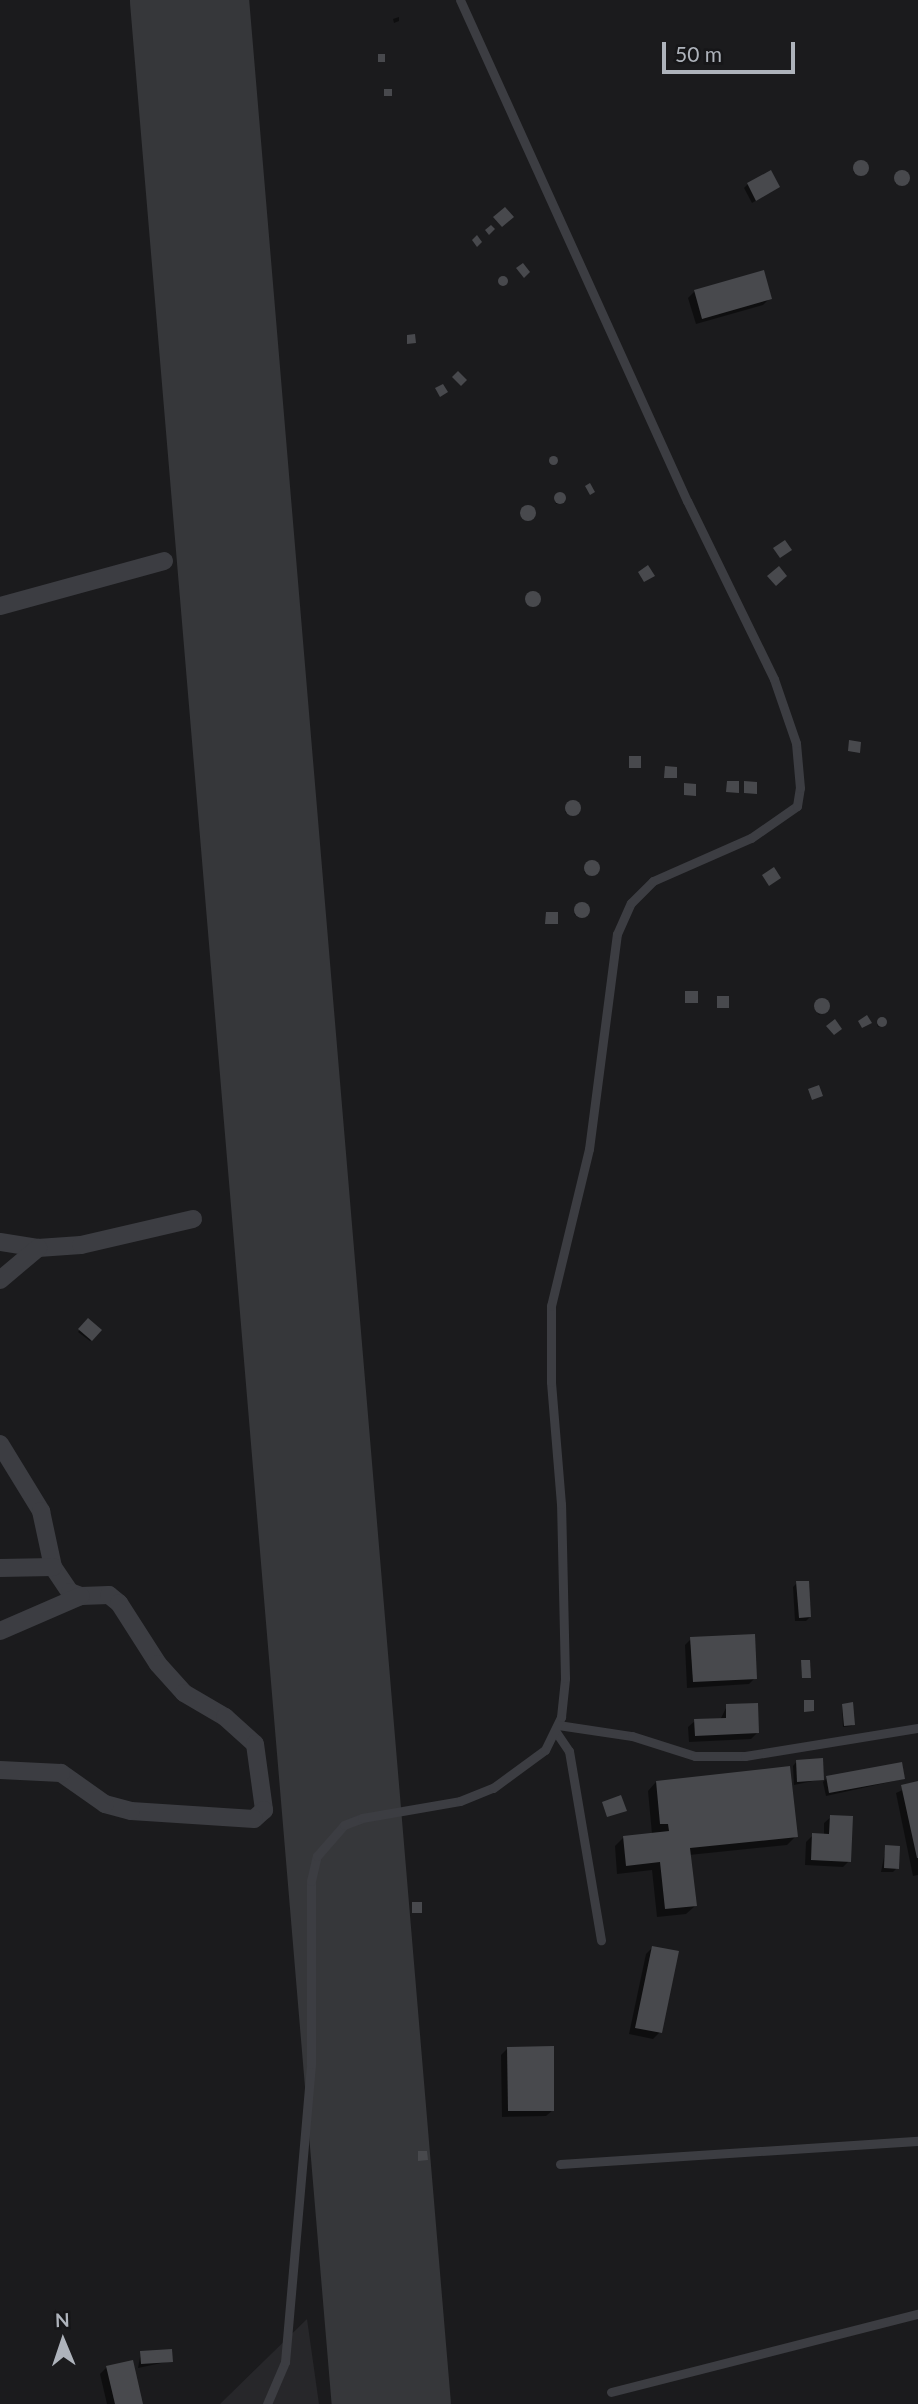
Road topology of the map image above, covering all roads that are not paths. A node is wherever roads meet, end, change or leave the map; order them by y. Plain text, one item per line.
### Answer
1 (460, 0) edge
2 (164, 561) dead end
3 (0, 606) edge
4 (193, 1219) dead end
5 (0, 1242) edge
6 (38, 1248) junction
7 (0, 1280) edge
8 (0, 1444) edge
9 (0, 1567) edge
10 (53, 1567) junction
11 (81, 1596) junction
12 (0, 1631) edge
13 (918, 1728) edge
14 (557, 1729) junction
15 (0, 1769) edge
16 (601, 1940) dead end
17 (918, 2141) edge
18 (560, 2164) dead end
19 (918, 2314) edge
20 (611, 2392) dead end
21 (267, 2404) edge

1 - 14 lane
2 - 3 street
4 - 6 street
5 - 6 street
6 - 7 street
8 - 10 street
9 - 10 street
10 - 11 street
11 - 12 street
11 - 15 street
13 - 14 lane
14 - 16 lane
14 - 21 lane
17 - 18 lane
19 - 20 lane

